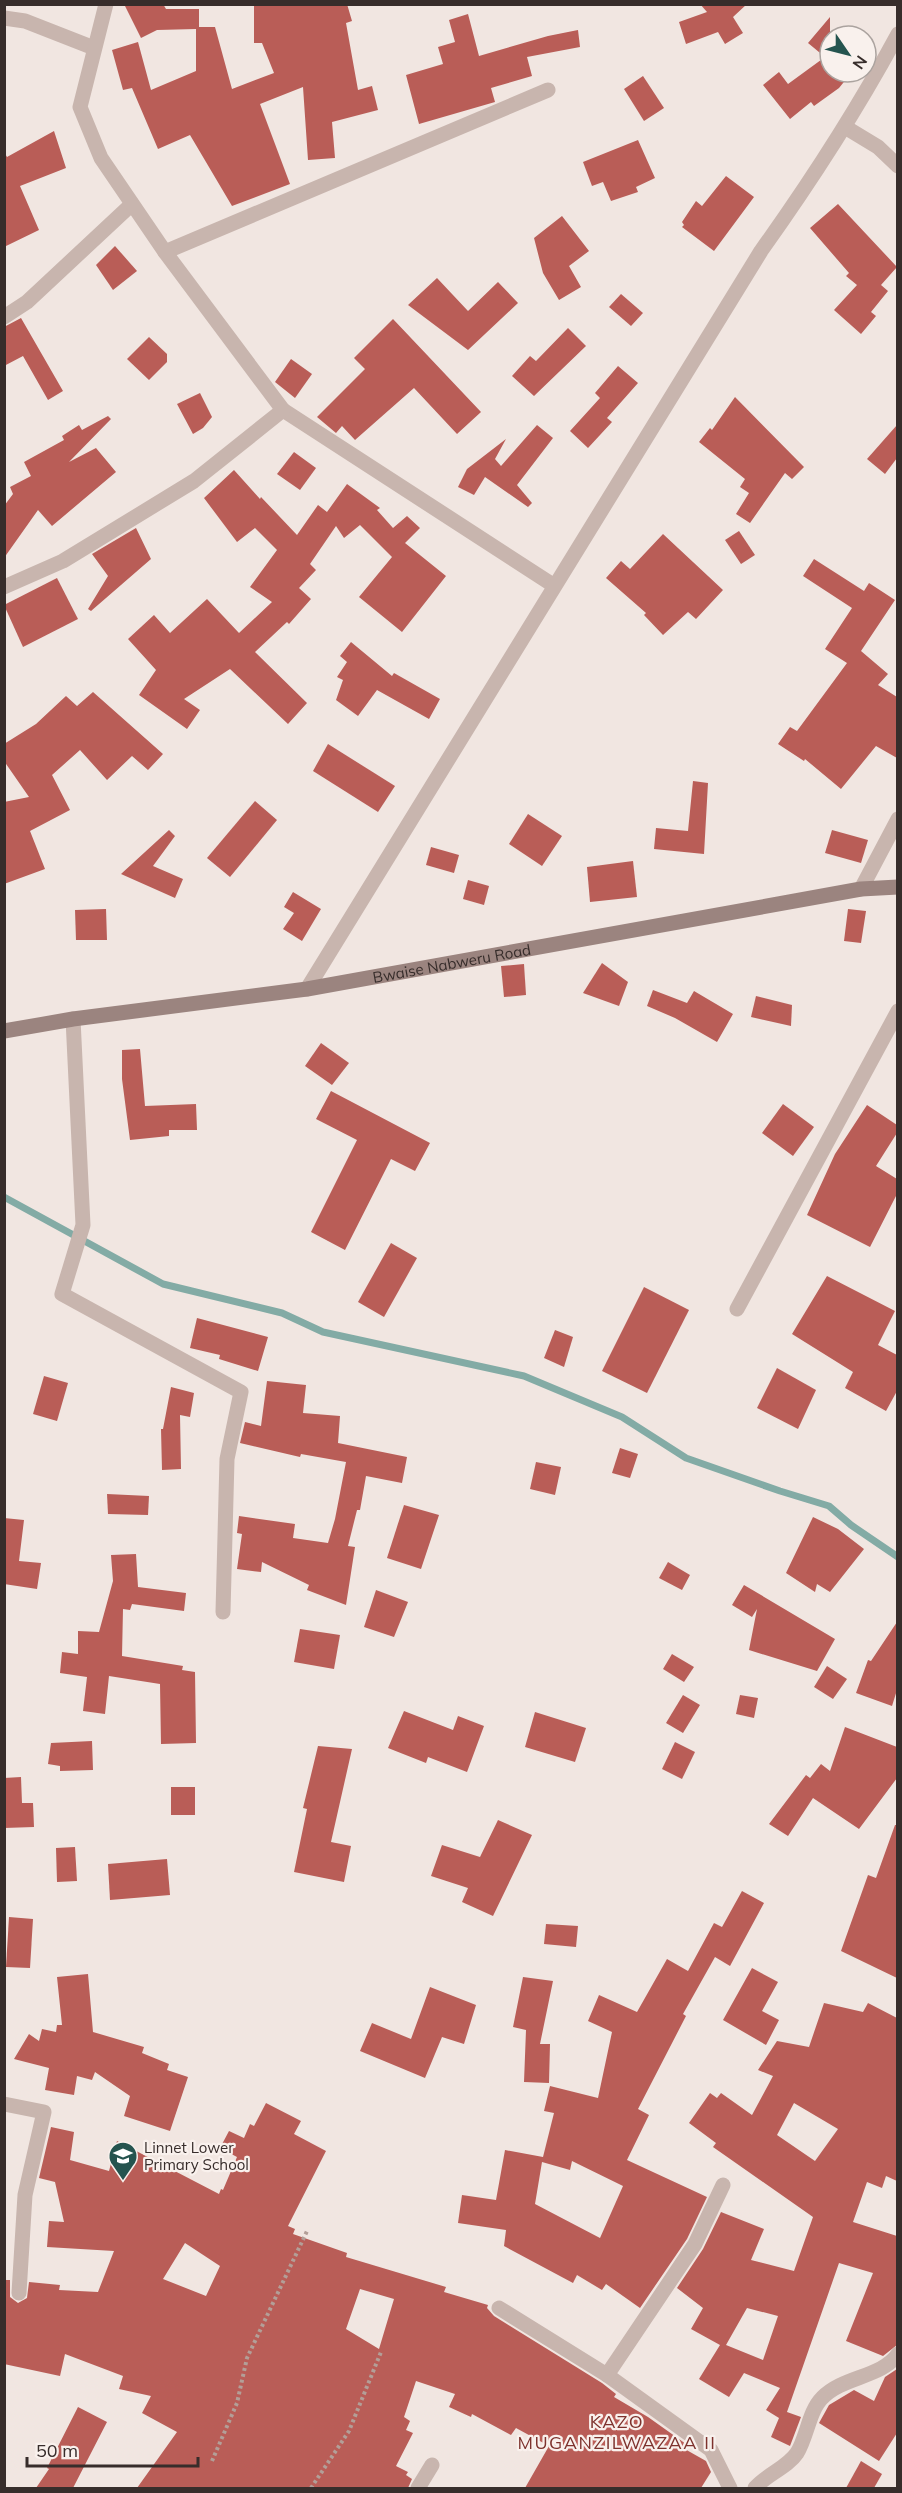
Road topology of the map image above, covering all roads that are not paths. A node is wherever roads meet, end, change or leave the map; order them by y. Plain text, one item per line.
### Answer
1 (106, 4) edge
2 (4, 18) edge
3 (897, 34) edge
4 (94, 48) junction
5 (548, 90) dead end
6 (845, 127) junction
7 (897, 166) edge
8 (132, 204) junction
9 (165, 252) junction
10 (4, 316) edge
11 (283, 410) junction
12 (553, 585) junction
13 (4, 587) edge
14 (897, 819) edge
15 (897, 887) edge
16 (861, 889) junction
17 (307, 989) junction
18 (897, 1011) edge
19 (73, 1019) junction
20 (4, 1031) edge
21 (737, 1309) dead end
22 (223, 1612) dead end
23 (4, 2104) edge
24 (723, 2185) dead end
25 (19, 2293) dead end
26 (499, 2308) dead end
27 (897, 2354) edge
28 (607, 2375) junction
29 (432, 2465) dead end
30 (418, 2488) edge
31 (730, 2488) edge
32 (754, 2488) edge

1 - 4 street
2 - 4 street
3 - 6 street
4 - 8 street
5 - 9 street
6 - 7 street
6 - 12 street
8 - 9 street
8 - 10 street
9 - 11 street
11 - 12 street
11 - 13 street
12 - 17 street
14 - 16 street
15 - 16 main road, Bwaise Nabweru Road
16 - 17 main road, Bwaise Nabweru Road
17 - 19 main road, Bwaise Nabweru Road
18 - 21 street
19 - 20 main road, Bwaise Nabweru Road
19 - 22 street
23 - 25 street
24 - 28 street
26 - 28 street
27 - 32 street
28 - 31 street
29 - 30 street

